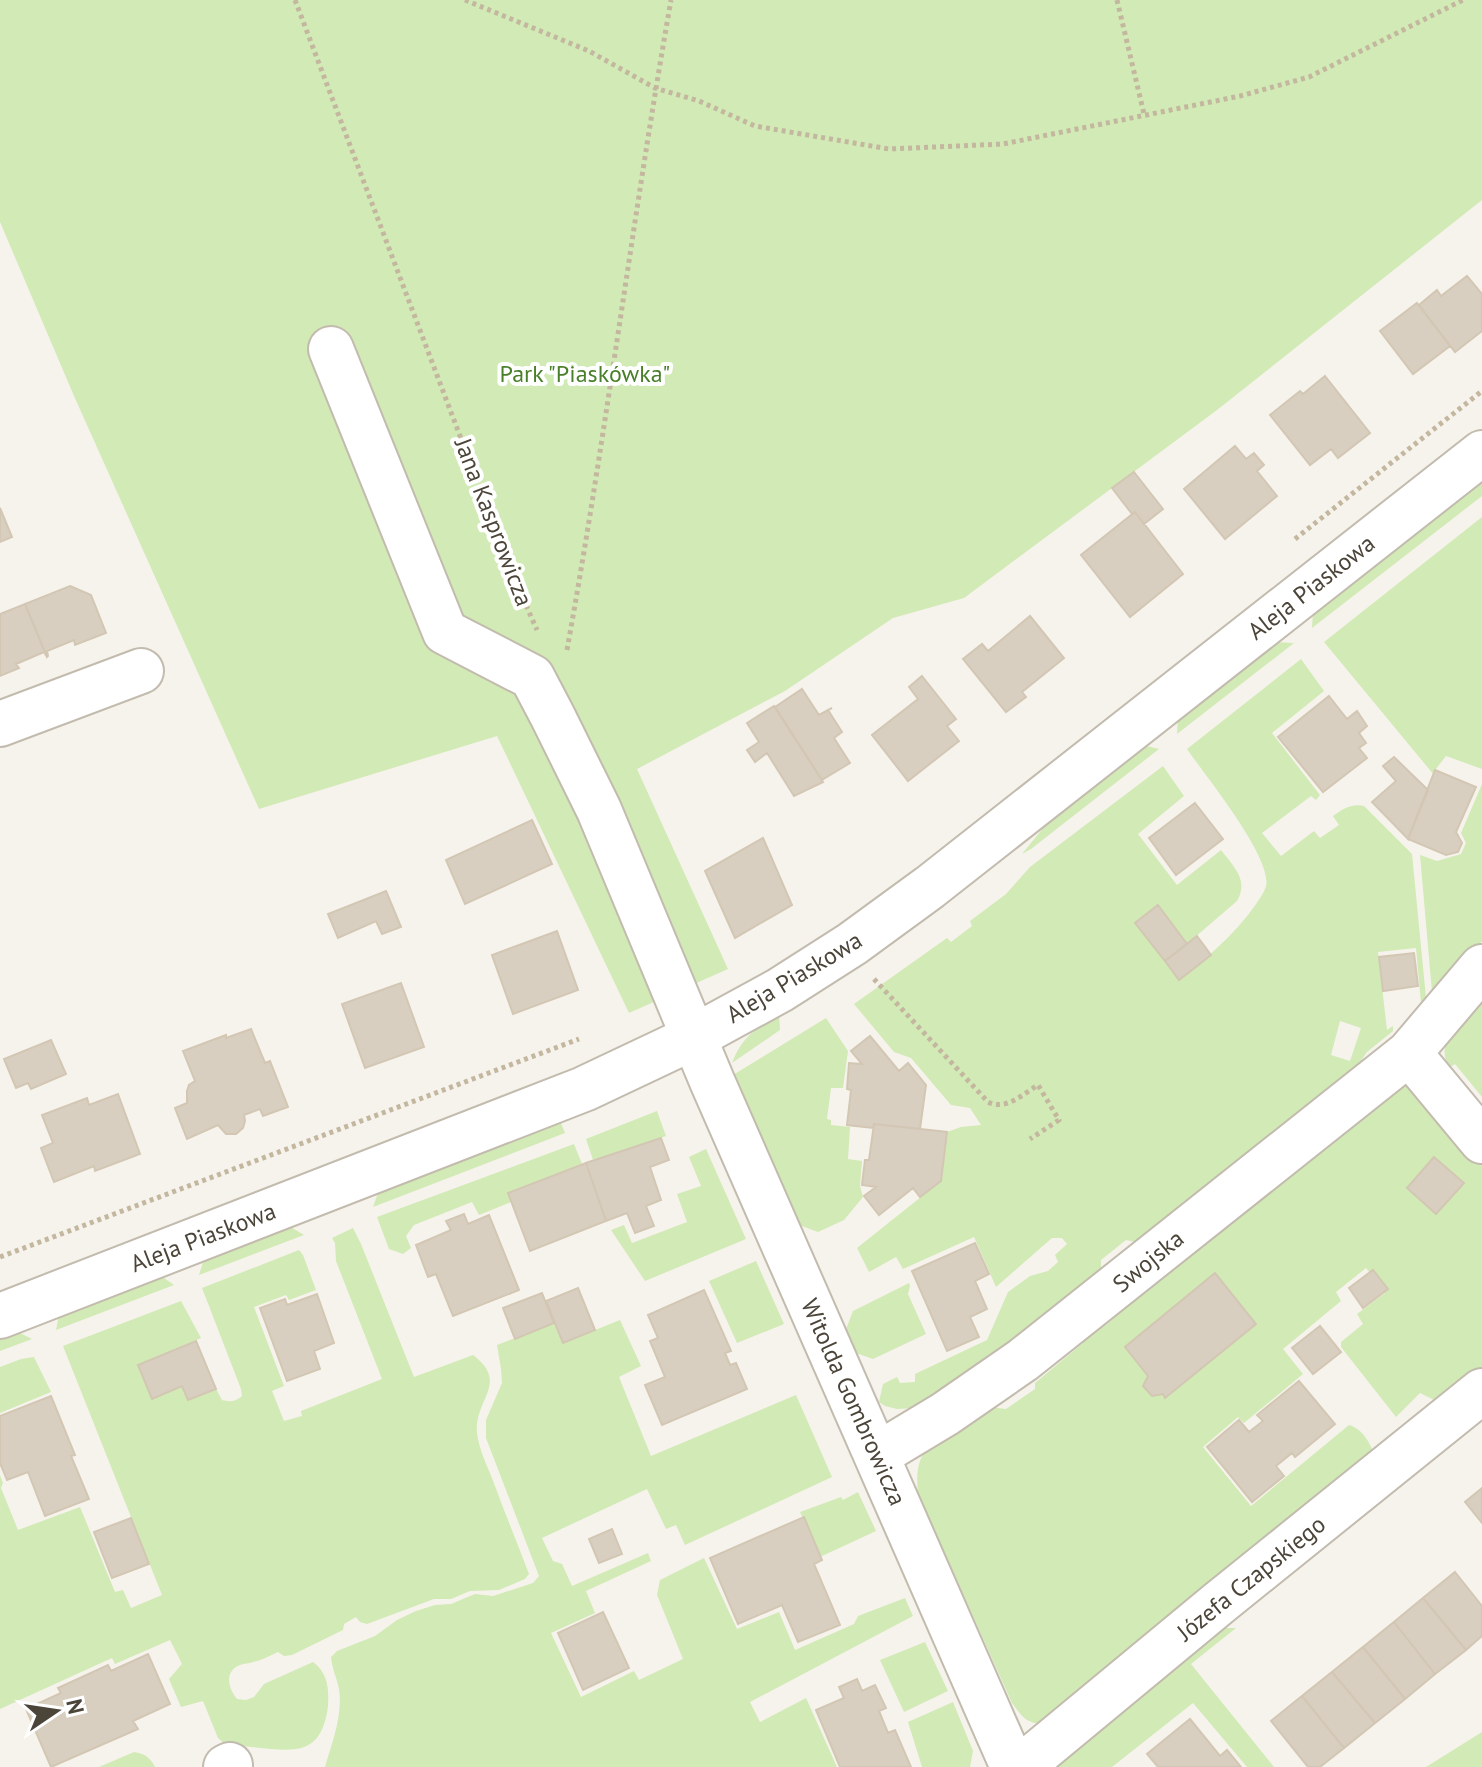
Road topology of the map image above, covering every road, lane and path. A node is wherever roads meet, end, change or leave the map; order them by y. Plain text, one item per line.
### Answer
1 (295, 0) edge
2 (465, 0) edge
3 (671, 0) edge
4 (1117, 0) edge
5 (1463, 0) edge
6 (655, 88) junction
7 (1144, 114) junction
8 (331, 349) dead end
9 (1482, 391) edge
10 (1482, 453) edge
11 (1294, 540) dead end
12 (538, 631) dead end
13 (567, 651) dead end
14 (141, 671) dead end
15 (0, 724) edge
16 (1482, 967) edge
17 (874, 978) dead end
18 (694, 1037) junction
19 (579, 1039) dead end
20 (1409, 1053) junction
21 (1030, 1139) dead end
22 (1482, 1141) edge
23 (0, 1257) edge
24 (0, 1316) edge
25 (1482, 1391) edge
26 (877, 1455) junction
27 (1013, 1767) edge
28 (1021, 1767) edge

1 - 12 path, Jana Kasprowicza
2 - 6 path
3 - 6 path
4 - 7 path
5 - 7 path
6 - 7 path
6 - 13 path
8 - 18 street
9 - 11 path
10 - 18 street, Aleja Piaskowa
14 - 15 street
16 - 20 street, Swojska
17 - 21 path
18 - 24 street, Aleja Piaskowa
18 - 26 street, Witolda Gombrowicza
19 - 23 path
20 - 22 street
20 - 26 street, Swojska
25 - 28 street, Józefa Czapskiego
26 - 27 street, Witolda Gombrowicza

